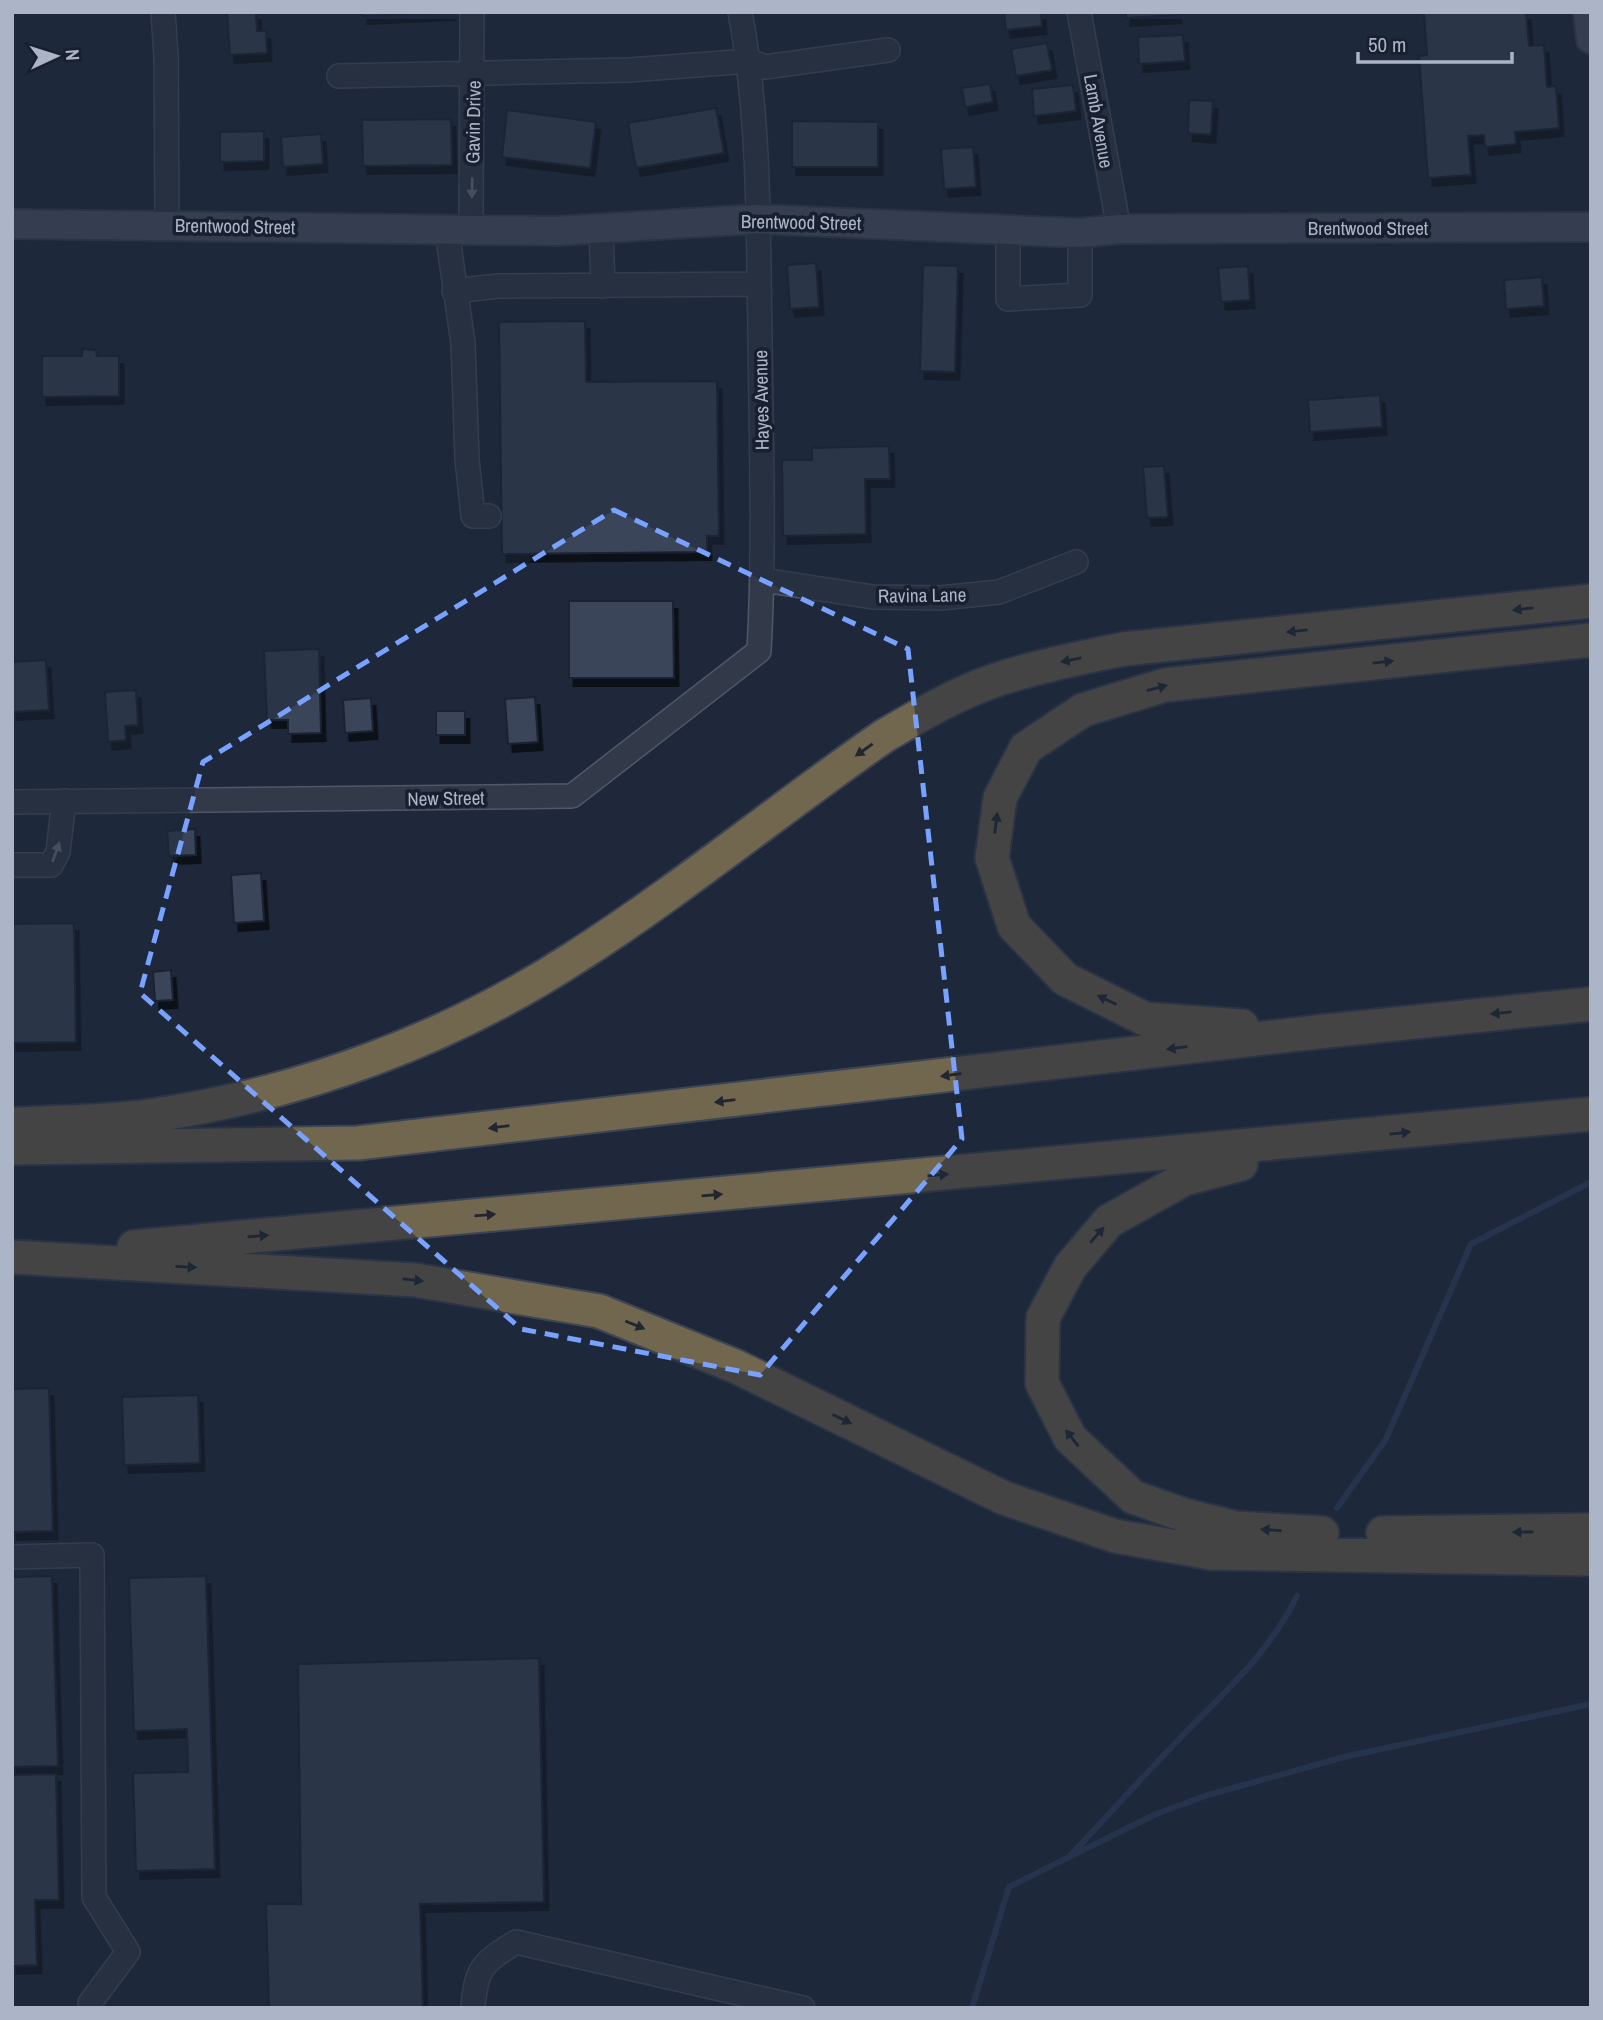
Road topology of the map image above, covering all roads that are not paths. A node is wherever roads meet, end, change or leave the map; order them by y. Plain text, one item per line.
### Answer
1 (163, 12) edge
2 (472, 12) edge
3 (740, 12) edge
4 (1079, 12) edge
5 (1588, 12) edge
6 (1591, 39) edge
7 (888, 50) dead end
8 (749, 61) junction
9 (474, 71) junction
10 (339, 76) dead end
11 (758, 219) junction
12 (12, 224) edge
13 (167, 224) junction
14 (1591, 227) edge
15 (601, 229) junction
16 (1119, 229) junction
17 (1008, 230) junction
18 (459, 231) junction
19 (1080, 233) junction
20 (759, 284) junction
21 (603, 286) junction
22 (454, 291) junction
23 (489, 516) dead end
24 (1076, 562) dead end
25 (763, 580) junction
26 (1591, 601) edge
27 (1591, 640) edge
28 (64, 801) junction
29 (12, 802) edge
30 (12, 865) edge
31 (1580, 1005) edge
32 (1317, 1032) junction
33 (1585, 1115) edge
34 (12, 1124) edge
35 (1332, 1140) junction
36 (12, 1147) edge
37 (16, 1257) edge
38 (1591, 1530) edge
39 (12, 1557) edge
40 (1591, 1559) edge
41 (90, 2008) edge
42 (473, 2008) edge
43 (803, 2008) edge

1 - 13 street
2 - 9 street, Gavin Drive
3 - 8 street
4 - 16 street, Lamb Avenue
5 - 6 main road
7 - 8 street
8 - 9 street
8 - 11 street
9 - 10 street
9 -> 18 street, Gavin Drive
11 - 15 main road, Brentwood Street
11 - 17 main road, Brentwood Street
11 - 20 street, Hayes Avenue
12 - 13 main road, Brentwood Street
13 - 18 main road, Brentwood Street
14 - 16 main road, Brentwood Street
15 - 18 main road, Brentwood Street
15 - 21 street
16 - 19 main road, Brentwood Street
17 - 19 main road, Brentwood Street
17 - 19 street
18 - 22 street, Gavin Drive
20 - 21 street
20 - 25 street, Hayes Avenue
21 - 22 street
22 - 23 street, Gavin Drive
24 - 25 street, Ravina Lane
25 - 28 street, New Street
26 -> 34 highway
32 -> 27 highway
28 - 29 street, New Street
30 -> 28 street
31 -> 32 highway
32 -> 36 highway
35 -> 33 highway
37 -> 35 highway
38 -> 35 highway
37 -> 40 highway
39 - 41 street
42 - 43 street

